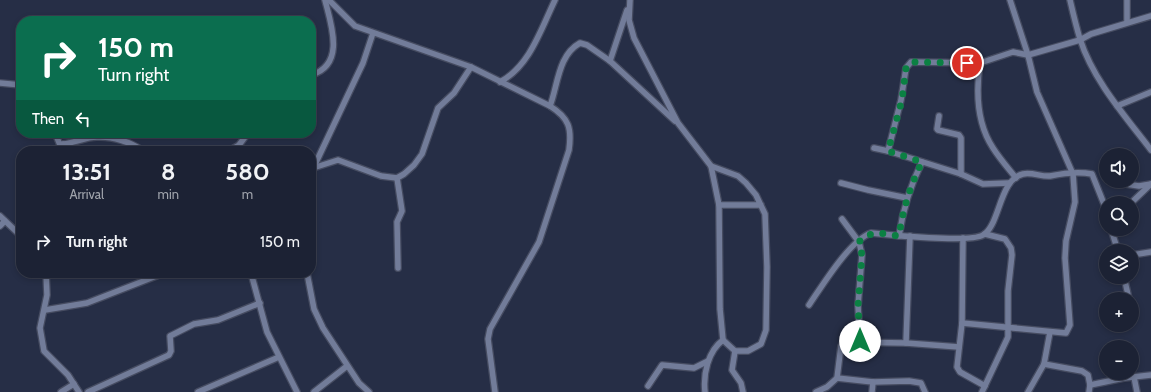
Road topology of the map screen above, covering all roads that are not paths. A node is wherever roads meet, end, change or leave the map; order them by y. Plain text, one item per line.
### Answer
1 (325, 0) edge
2 (328, 0) edge
3 (555, 0) edge
4 (1010, 0) edge
5 (1070, 0) edge
6 (1127, 0) edge
7 (629, 2) edge
8 (1151, 16) edge
9 (1127, 22) junction
10 (373, 33) junction
11 (1080, 40) junction
12 (1028, 55) junction
13 (610, 60) junction
14 (980, 63) junction
15 (471, 67) junction
16 (316, 72) edge
17 (500, 82) junction
18 (0, 83) edge
19 (16, 85) edge
20 (1151, 92) edge
21 (550, 106) junction
22 (1117, 106) junction
23 (939, 116) dead end
24 (678, 123) junction
25 (57, 138) edge
26 (92, 138) edge
27 (106, 138) edge
28 (244, 138) edge
29 (63, 144) joint
30 (136, 146) edge
31 (237, 146) edge
32 (874, 148) dead end
33 (1151, 150) edge
34 (888, 151) junction
35 (922, 162) junction
36 (316, 163) edge
37 (711, 166) junction
38 (316, 169) edge
39 (961, 174) junction
40 (1073, 174) junction
41 (396, 178) junction
42 (1016, 178) junction
43 (841, 183) dead end
44 (1009, 183) junction
45 (1151, 184) edge
46 (1139, 186) edge
47 (1101, 196) edge
48 (1138, 196) edge
49 (907, 198) junction
50 (719, 205) junction
51 (761, 205) junction
52 (0, 216) edge
53 (842, 218) dead end
54 (5, 221) junction
55 (0, 226) edge
56 (16, 231) edge
57 (985, 234) junction
58 (899, 236) junction
59 (910, 236) junction
60 (963, 238) junction
61 (859, 242) junction
62 (1151, 252) edge
63 (1139, 254) edge
64 (398, 268) dead end
65 (46, 278) edge
66 (150, 278) edge
67 (252, 278) edge
68 (308, 278) edge
69 (260, 303) junction
70 (809, 305) dead end
71 (45, 310) junction
72 (962, 323) junction
73 (1009, 328) junction
74 (1050, 332) junction
75 (723, 340) junction
76 (860, 341) junction
77 (906, 343) junction
78 (959, 347) junction
79 (735, 352) junction
80 (279, 357) junction
81 (708, 361) junction
82 (1044, 364) junction
83 (347, 366) junction
84 (1151, 375) edge
85 (1139, 376) edge
86 (837, 378) junction
87 (1114, 380) edge
88 (1135, 380) edge
89 (873, 382) junction
90 (74, 384) junction
91 (1090, 385) junction
92 (648, 386) dead end
93 (826, 389) edge
94 (983, 389) edge
95 (61, 392) edge
96 (79, 392) edge
97 (88, 392) edge
98 (198, 392) edge
99 (297, 392) edge
100 (314, 392) edge
101 (369, 392) edge
102 (494, 392) edge
103 (705, 392) edge
104 (743, 392) edge
105 (816, 392) edge
106 (872, 392) edge
107 (925, 392) edge
108 (1028, 392) edge
109 (1089, 392) edge
110 (1137, 392) edge

1 - 16 street
2 - 10 street
3 - 17 street
4 - 12 street
5 - 11 street
6 - 9 street
7 - 13 street
7 - 24 street
8 - 9 street
9 - 11 street
10 - 15 street
10 - 36 street
11 - 12 street
11 - 22 street
12 - 14 street
12 - 40 street
13 - 21 street
13 - 24 street
14 - 34 street
14 - 42 street
15 - 17 street
15 - 41 street
17 - 21 street
18 - 19 street
20 - 22 street
21 - 102 street
22 - 33 street
23 - 39 street
24 - 37 street
25 - 29 street
26 - 29 street
27 - 30 street
28 - 31 street
32 - 34 street
34 - 35 street
35 - 39 street
35 - 49 street
37 - 50 street
37 - 51 street
38 - 41 street
39 - 44 street
40 - 42 street
40 - 47 street
40 - 74 street
41 - 64 street
42 - 44 street
43 - 49 street
44 - 57 street
45 - 46 street
45 - 48 street
49 - 58 street
50 - 51 street
50 - 75 street
51 - 79 street
52 - 54 street
53 - 61 street
54 - 55 street
54 - 56 street
57 - 60 street
57 - 73 street
58 - 59 street
58 - 61 street
59 - 60 street
59 - 77 street
60 - 72 street
61 - 70 street
61 - 76 street
62 - 63 street
65 - 71 street
66 - 71 street
67 - 69 street
68 - 83 street
69 - 80 street
69 - 97 street
71 - 90 street
72 - 73 street
72 - 78 street
73 - 74 street
73 - 94 street
74 - 82 street
75 - 79 street
75 - 81 street
76 - 77 street
76 - 86 street
77 - 78 street
78 - 94 street
79 - 104 street
80 - 98 street
80 - 99 street
81 - 92 street
81 - 103 street
82 - 91 street
82 - 108 street
83 - 100 street
83 - 101 street
84 - 85 street
86 - 89 street
86 - 93 street
87 - 91 street
88 - 110 street
89 - 106 street
89 - 107 street
90 - 95 street
90 - 96 street
91 - 109 street
93 - 105 street

